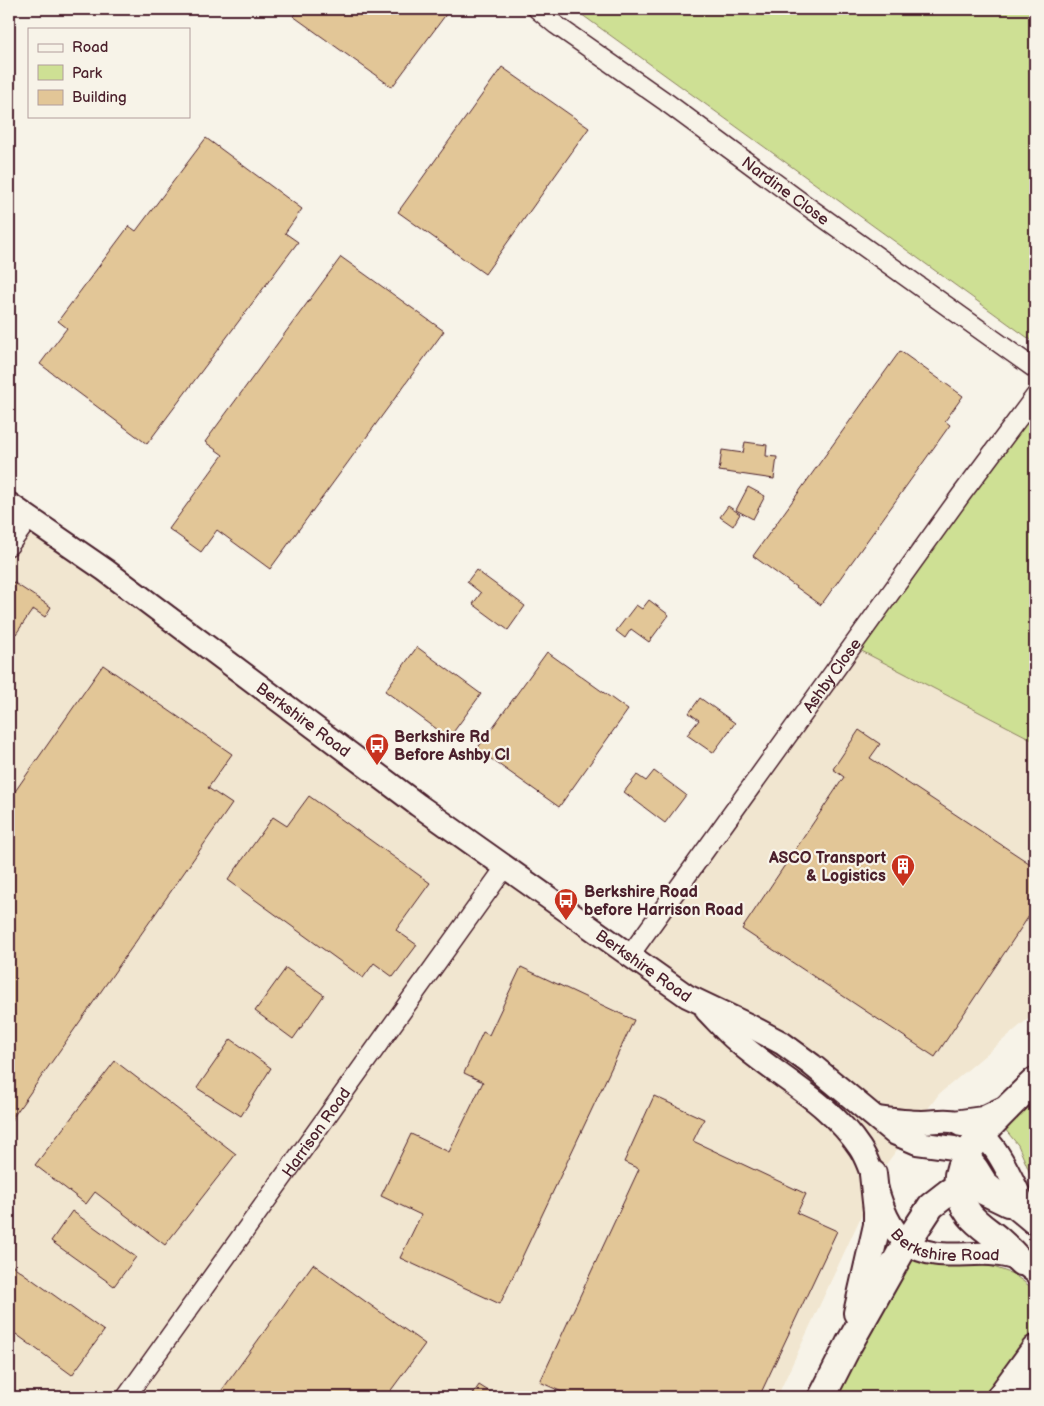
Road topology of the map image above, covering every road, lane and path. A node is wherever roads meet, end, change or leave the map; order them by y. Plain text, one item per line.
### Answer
1 (537, 9) edge
2 (1035, 369) edge
3 (1035, 396) edge
4 (9, 504) edge
5 (29, 519) junction
6 (9, 546) edge
7 (506, 866) junction
8 (630, 955) junction
9 (698, 1001) junction
10 (1035, 1081) edge
11 (876, 1118) junction
12 (970, 1137) junction
13 (873, 1174) junction
14 (958, 1189) junction
15 (1008, 1203) junction
16 (1035, 1223) edge
17 (907, 1242) junction
18 (1028, 1267) edge
19 (849, 1344) junction
20 (1035, 1349) edge
21 (1035, 1383) edge
22 (126, 1397) edge
23 (822, 1397) edge
24 (1000, 1397) edge
25 (1025, 1397) edge

1 - 2 street, Nardine Close
3 - 8 street, Ashby Close
4 - 5 main road, Berkshire Road
5 - 6 street
5 - 7 main road, Berkshire Road
7 - 8 main road, Berkshire Road
7 - 22 street, Harrison Road
8 - 9 main road, Berkshire Road
9 - 11 main road, Berkshire Road
9 - 13 main road, Berkshire Road
10 - 12 highway
11 - 12 main road
11 - 12 main road, Berkshire Road
12 - 14 highway
12 - 15 main road
12 - 16 main road
13 - 17 main road, Berkshire Road
13 - 19 highway
14 - 15 highway
14 - 17 highway
14 - 18 highway
15 - 16 main road
17 - 18 main road, Berkshire Road
17 - 19 highway
19 - 23 highway
20 - 24 highway
21 - 25 highway

